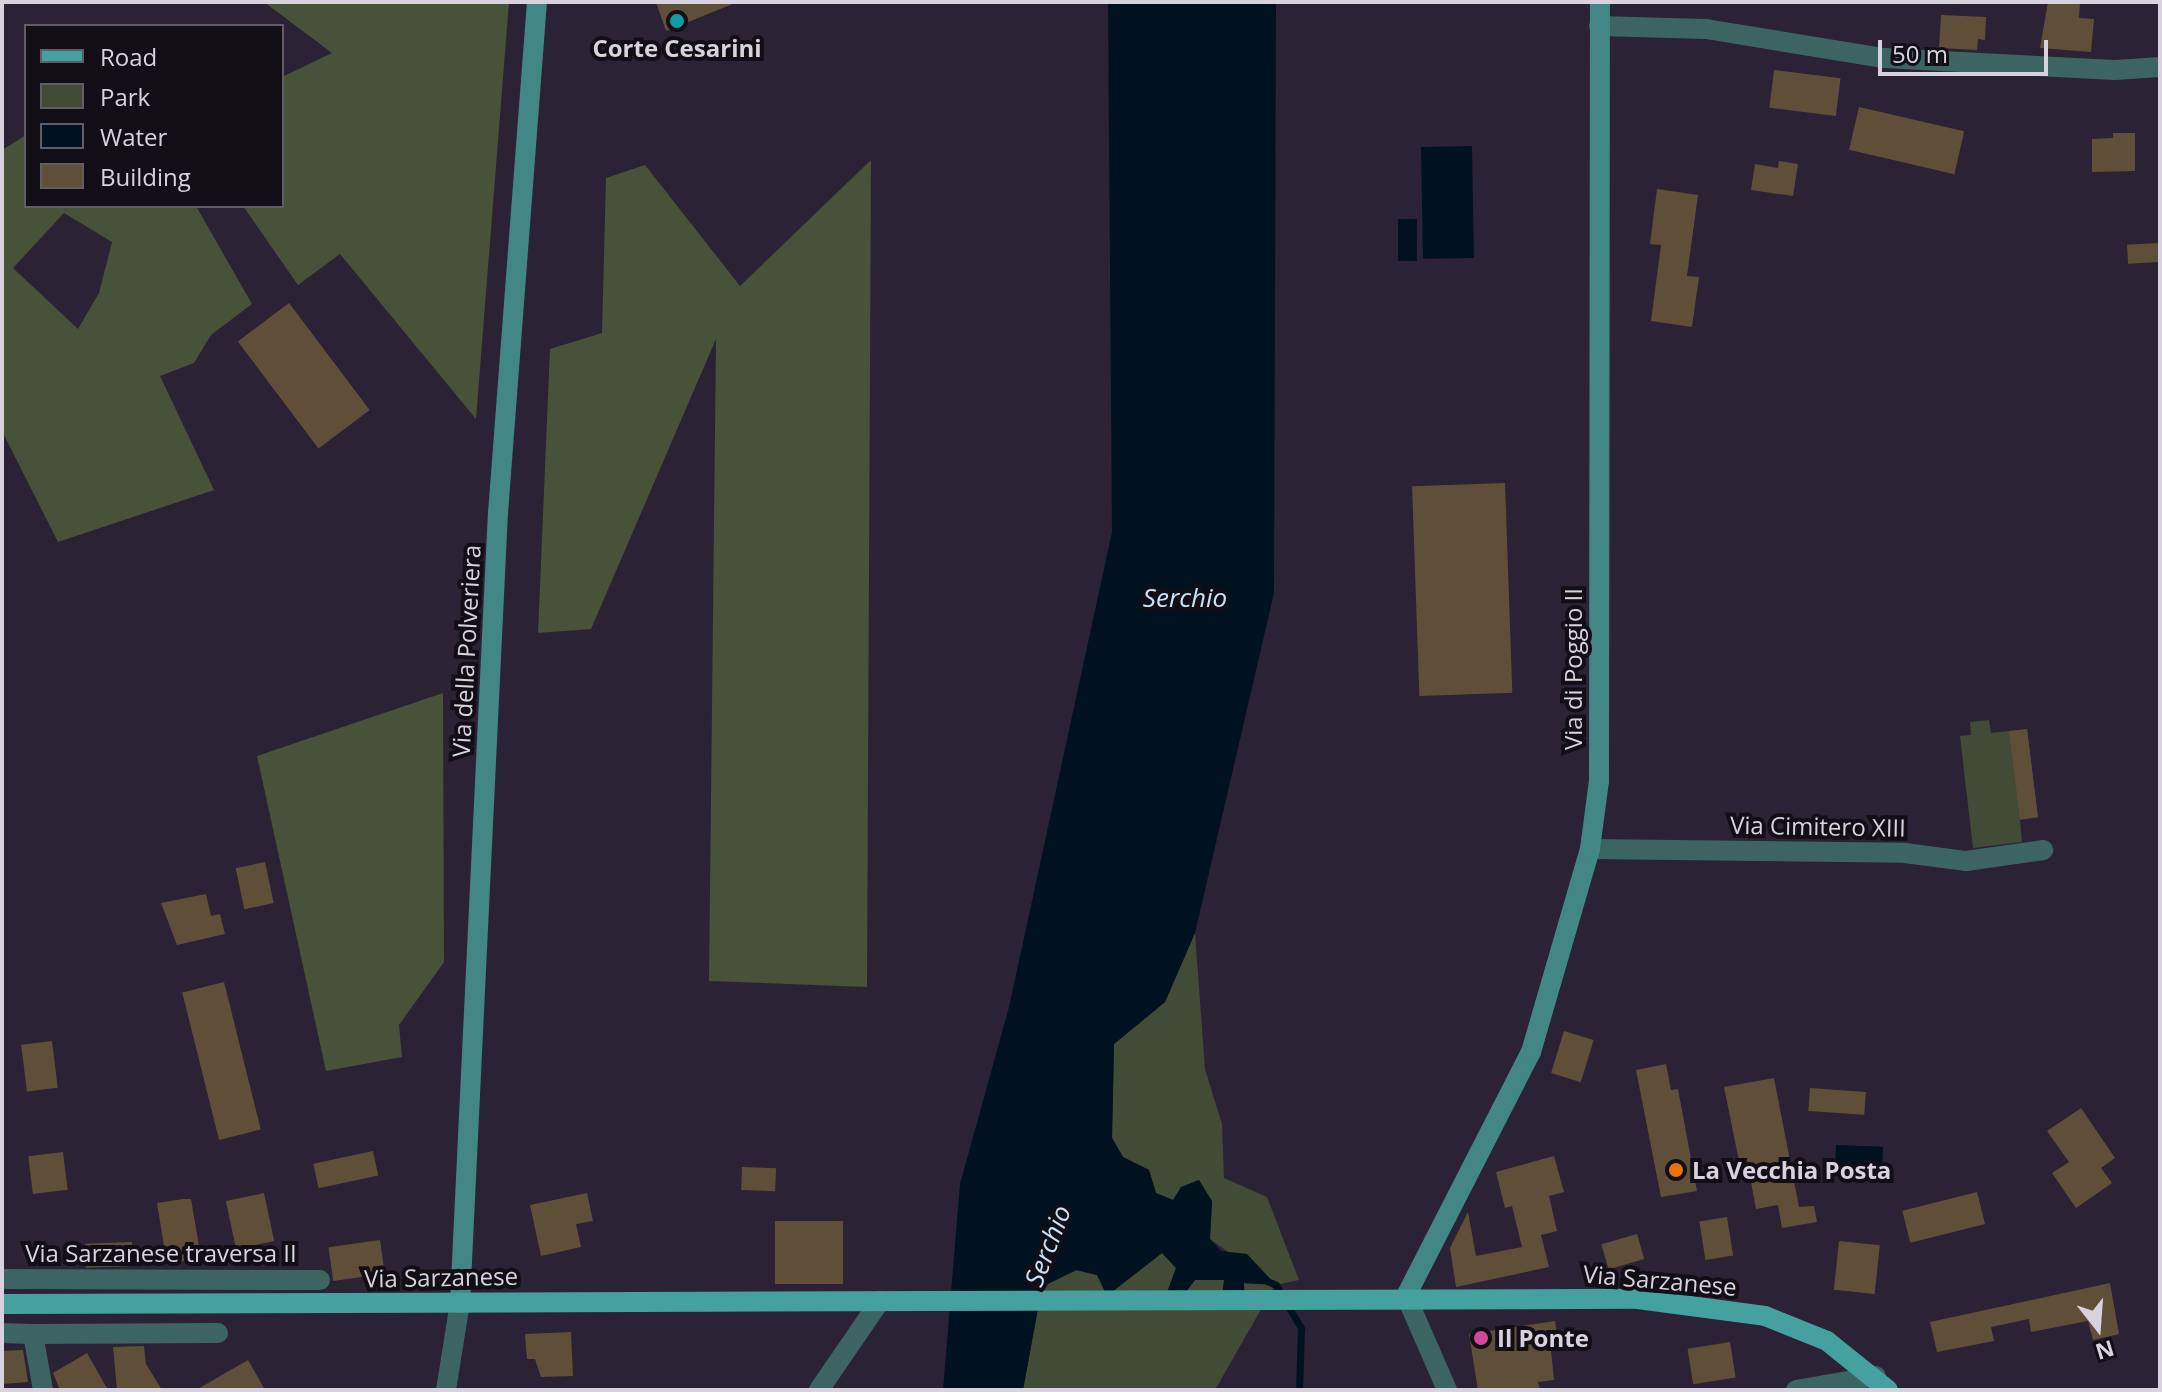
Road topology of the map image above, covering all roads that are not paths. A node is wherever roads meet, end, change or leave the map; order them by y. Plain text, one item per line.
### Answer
1 (537, 2) edge
2 (1600, 2) edge
3 (1599, 26) junction
4 (2160, 67) edge
5 (1590, 849) junction
6 (2043, 850) dead end
7 (2, 1279) edge
8 (320, 1280) dead end
9 (1406, 1296) junction
10 (880, 1301) junction
11 (460, 1303) junction
12 (2, 1304) edge
13 (2, 1333) edge
14 (218, 1333) dead end
15 (33, 1334) junction
16 (1882, 1383) edge
17 (1804, 1389) edge
18 (43, 1390) edge
19 (446, 1390) edge
20 (819, 1390) edge
21 (1447, 1390) edge

1 - 11 main road, Via della Polveriera
2 - 3 main road, Via di Poggio II
3 - 4 street
3 - 5 main road, Via di Poggio II
5 - 6 street, Via Cimitero XIII
5 - 9 main road, Via di Poggio II
7 - 8 street, Via Sarzanese traversa II
9 - 10 main road, Via Sarzanese
9 - 16 main road, Via Sarzanese
9 - 21 street
10 - 11 main road, Via Sarzanese
10 - 20 street
11 - 12 main road, Via Sarzanese
11 - 19 street
13 - 15 street
14 - 15 street
15 - 18 street
16 - 17 street

